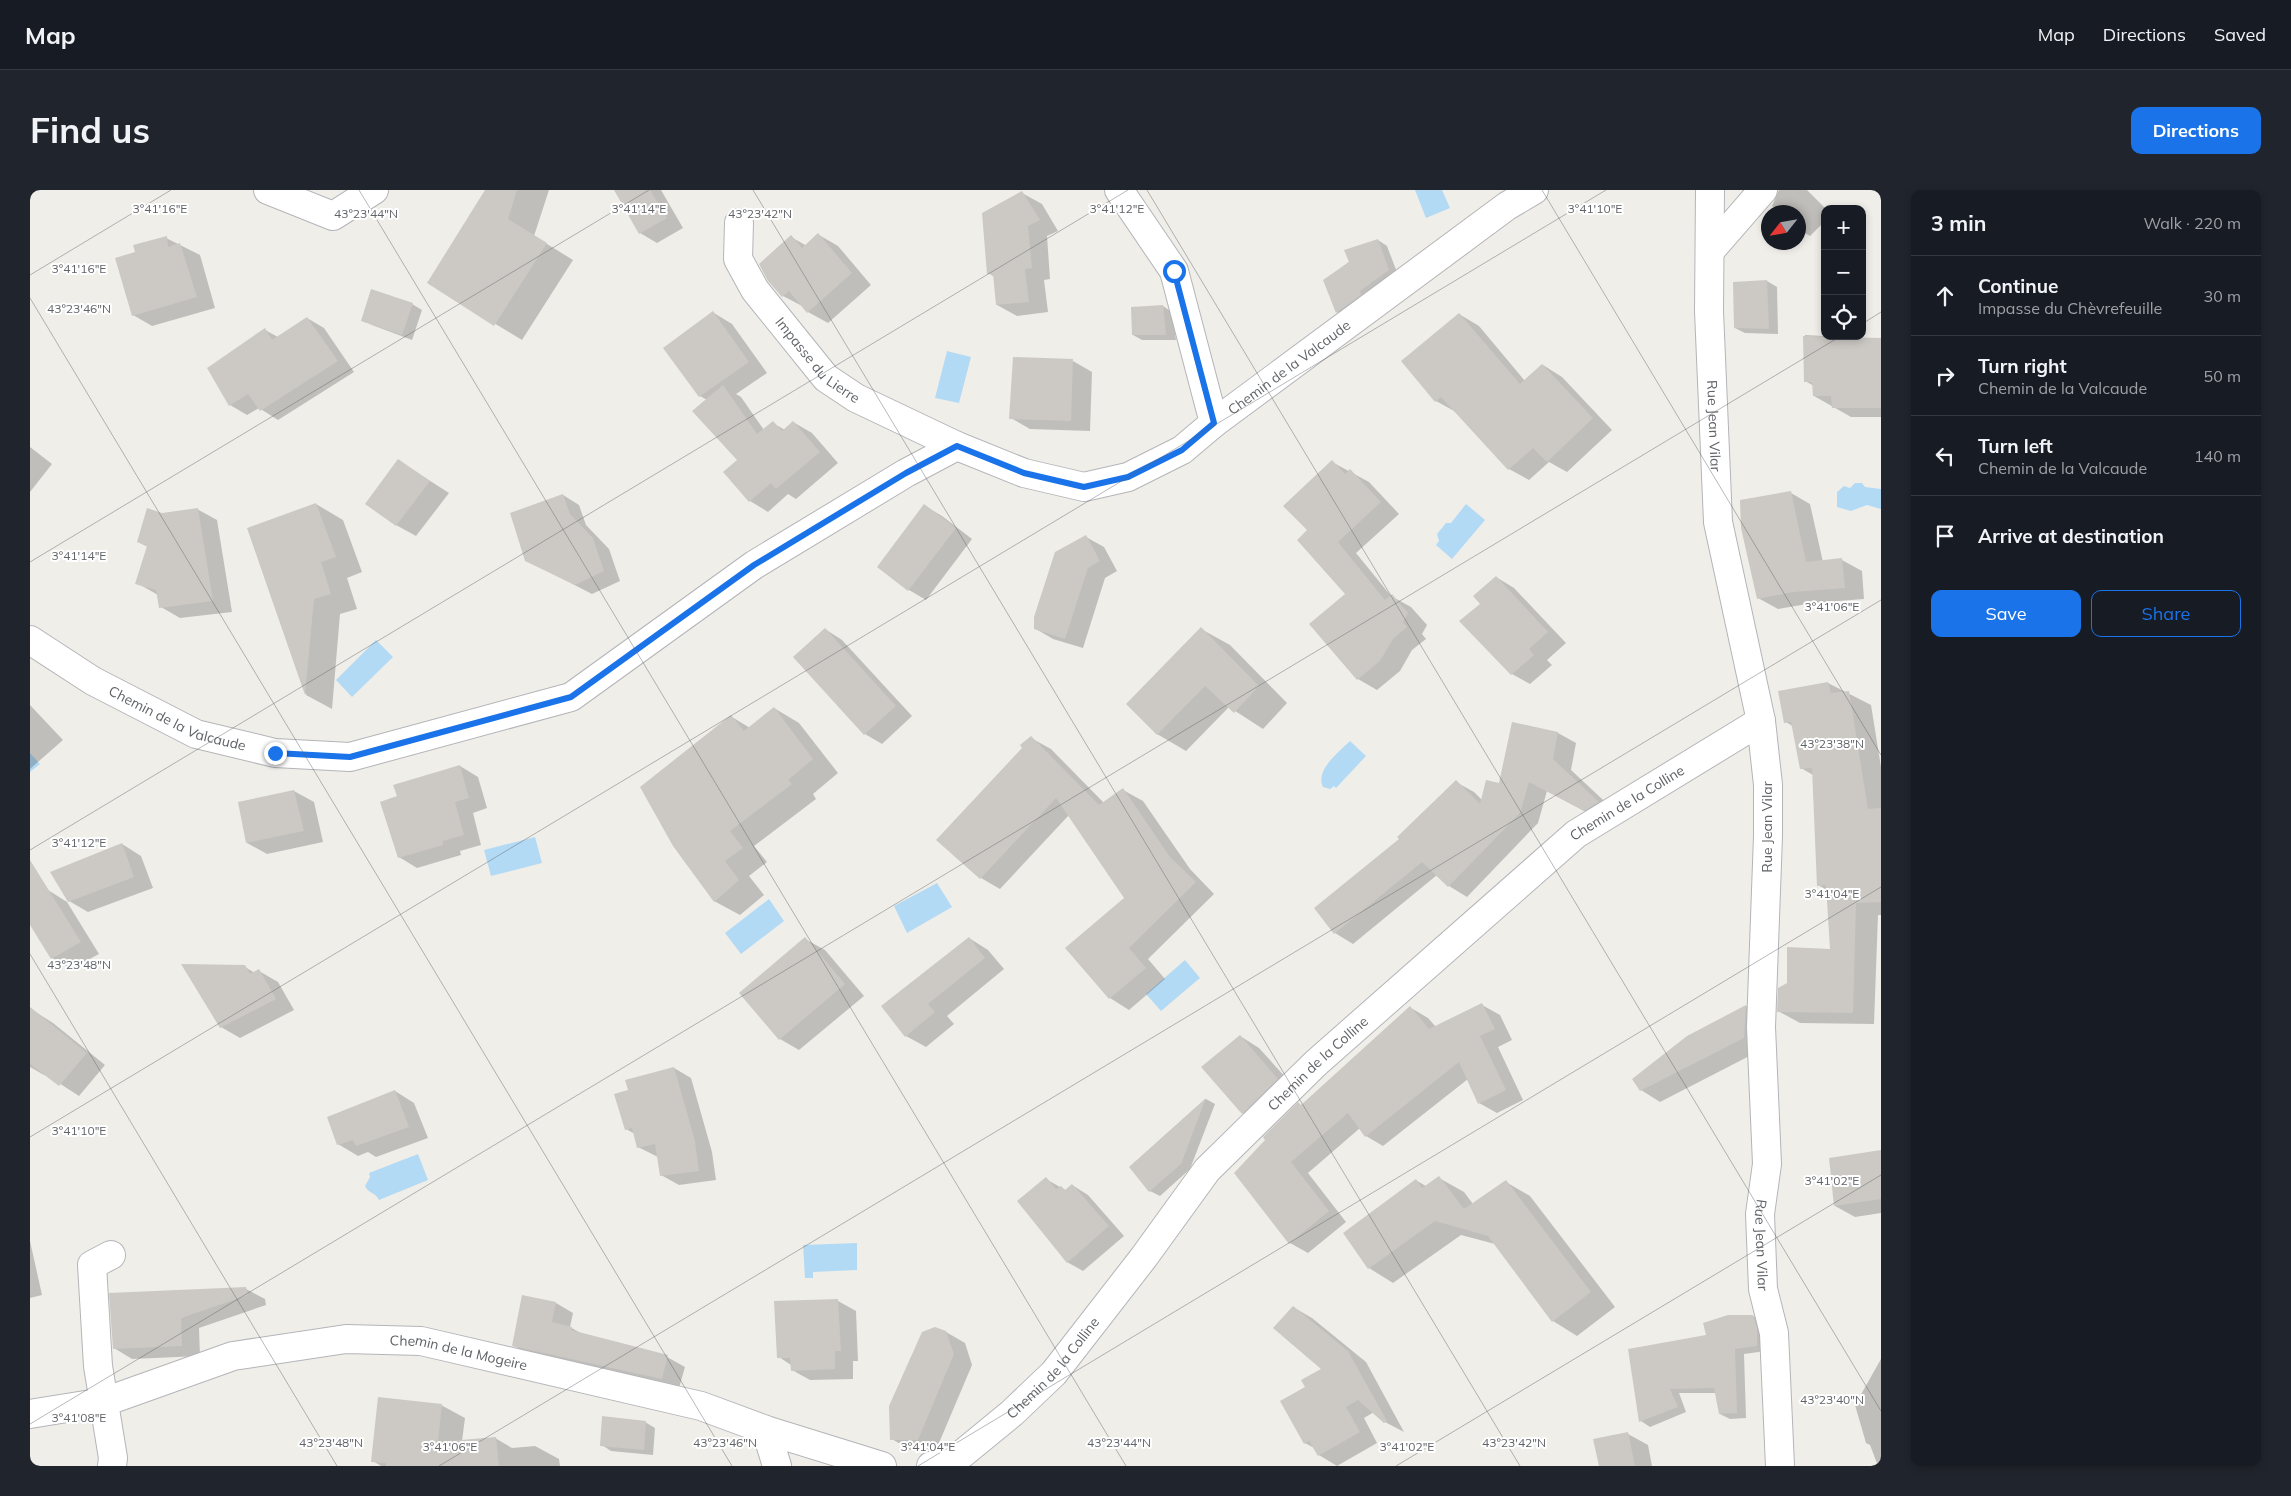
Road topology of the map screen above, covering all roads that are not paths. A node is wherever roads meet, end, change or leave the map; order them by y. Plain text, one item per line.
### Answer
1 (268, 190) edge
2 (374, 190) edge
3 (1119, 190) edge
4 (1534, 190) edge
5 (1710, 190) edge
6 (1763, 190) edge
7 (739, 224) dead end
8 (1710, 251) junction
9 (1214, 423) junction
10 (957, 446) junction
11 (30, 640) edge
12 (1762, 721) junction
13 (111, 1255) dead end
14 (104, 1402) junction
15 (30, 1414) edge
16 (766, 1430) junction
17 (112, 1466) edge
18 (777, 1466) edge
19 (882, 1466) edge
20 (931, 1466) edge
21 (1780, 1466) edge

1 - 2 street
3 - 9 street
4 - 9 street, Chemin de la Valcaude
5 - 8 street, Rue Jean Vilar
6 - 8 street
7 - 10 street, Impasse du Lierre
8 - 12 street, Rue Jean Vilar
9 - 10 street, Chemin de la Valcaude
10 - 11 street, Chemin de la Valcaude
12 - 20 street, Chemin de la Colline
12 - 21 street, Rue Jean Vilar
13 - 14 street
14 - 15 street, Chemin de la Mogeire
14 - 16 street, Chemin de la Mogeire
14 - 17 street
16 - 18 street
16 - 19 street, Chemin de la Mogeire

